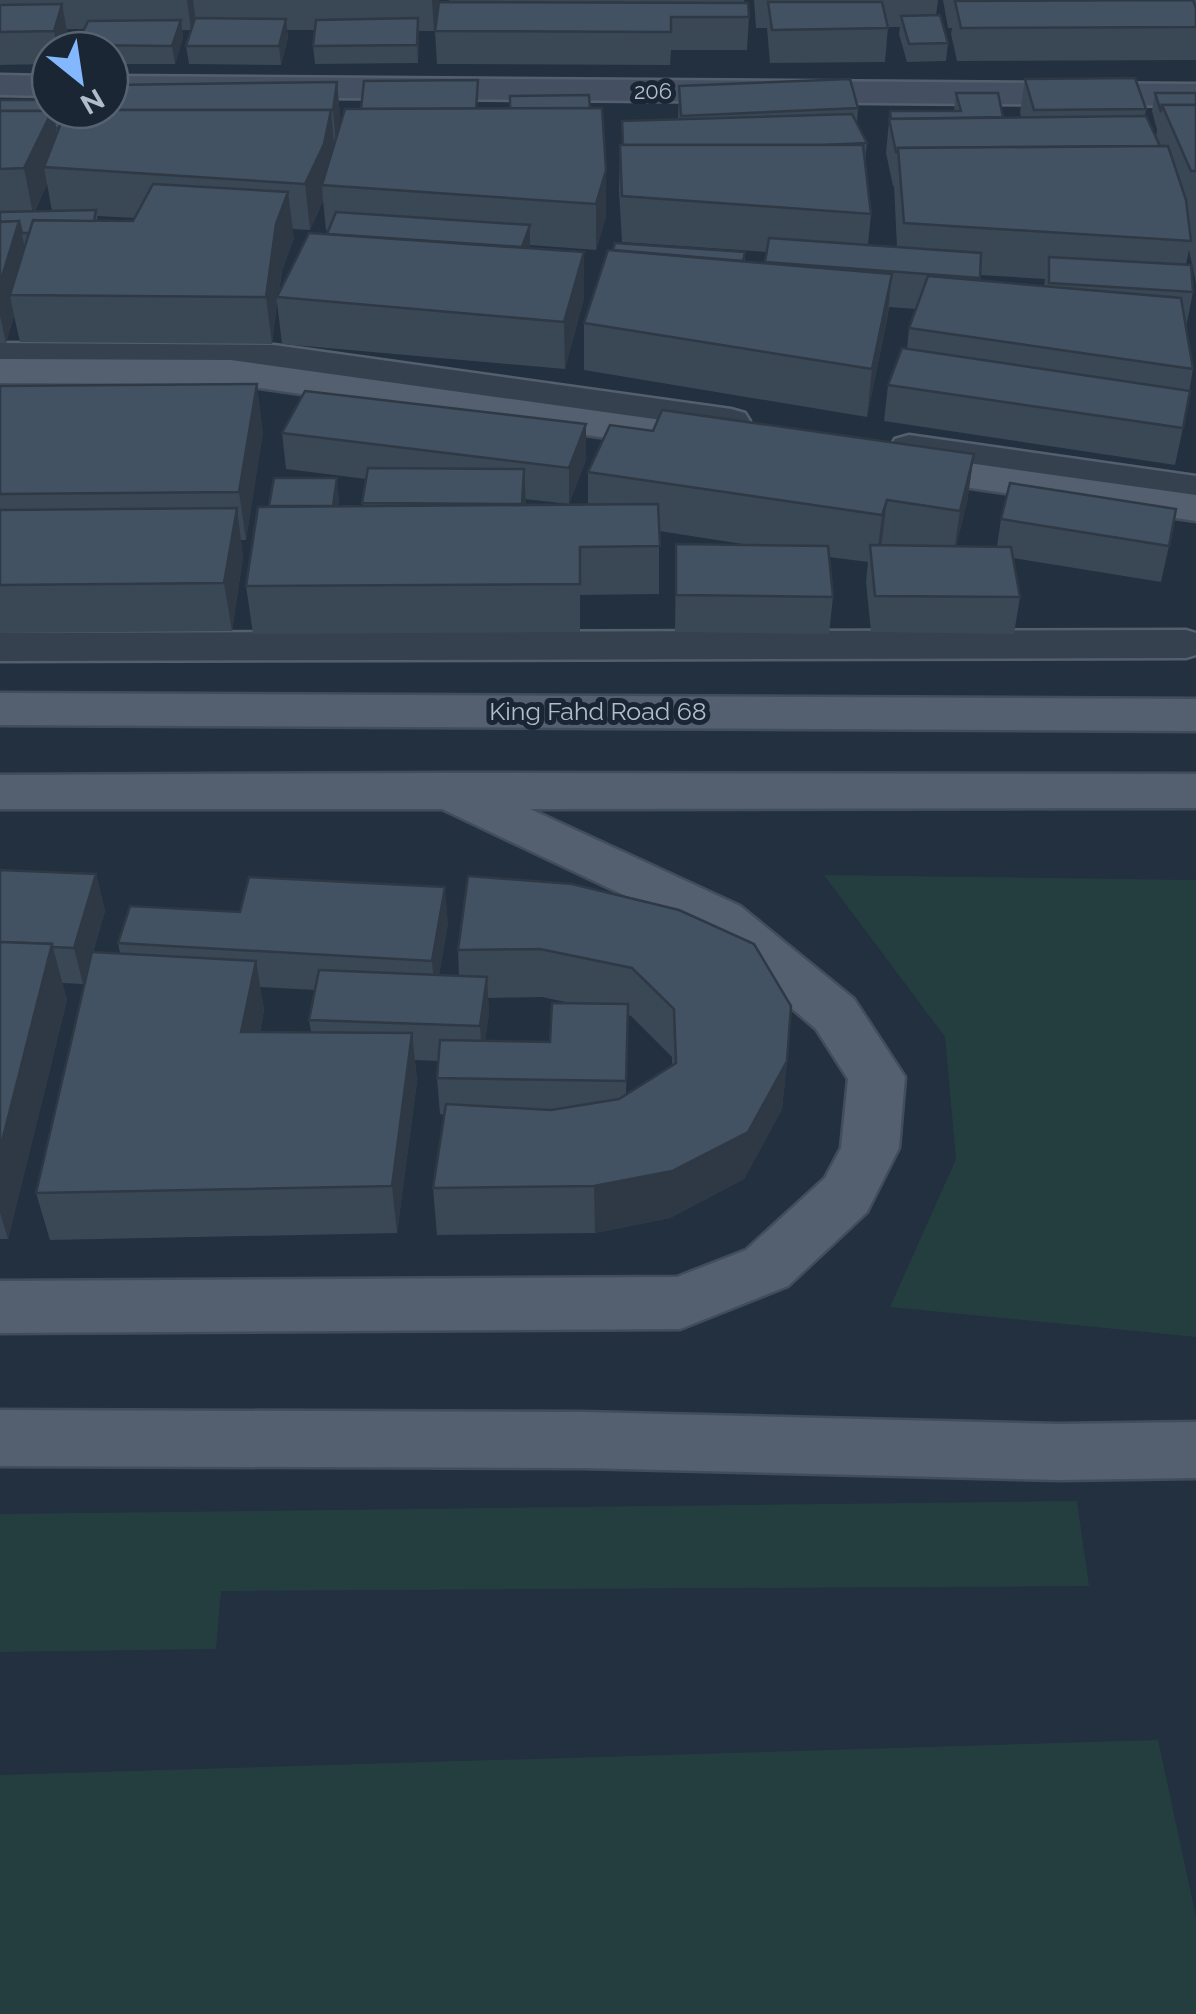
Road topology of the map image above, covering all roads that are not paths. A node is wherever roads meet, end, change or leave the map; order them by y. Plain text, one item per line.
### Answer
1 (0, 85) edge
2 (30, 86) edge
3 (130, 86) edge
4 (1196, 95) edge
5 (0, 354) edge
6 (0, 371) edge
7 (760, 436) joint
8 (868, 451) joint
9 (1196, 488) edge
10 (1196, 508) edge
11 (1186, 644) dead end
12 (0, 647) edge
13 (0, 708) edge
14 (1196, 714) edge
15 (446, 790) junction
16 (1196, 791) edge
17 (0, 792) edge
18 (0, 1306) edge
19 (0, 1438) edge
20 (1196, 1450) edge

1 - 2 main road
3 - 4 main road, 206
5 - 7 street
6 - 7 main road
8 - 9 street
8 - 10 main road
11 - 12 street
13 - 14 main road, King Fahd Road 68
15 - 16 main road
15 - 17 main road
15 - 18 main road
19 - 20 main road

